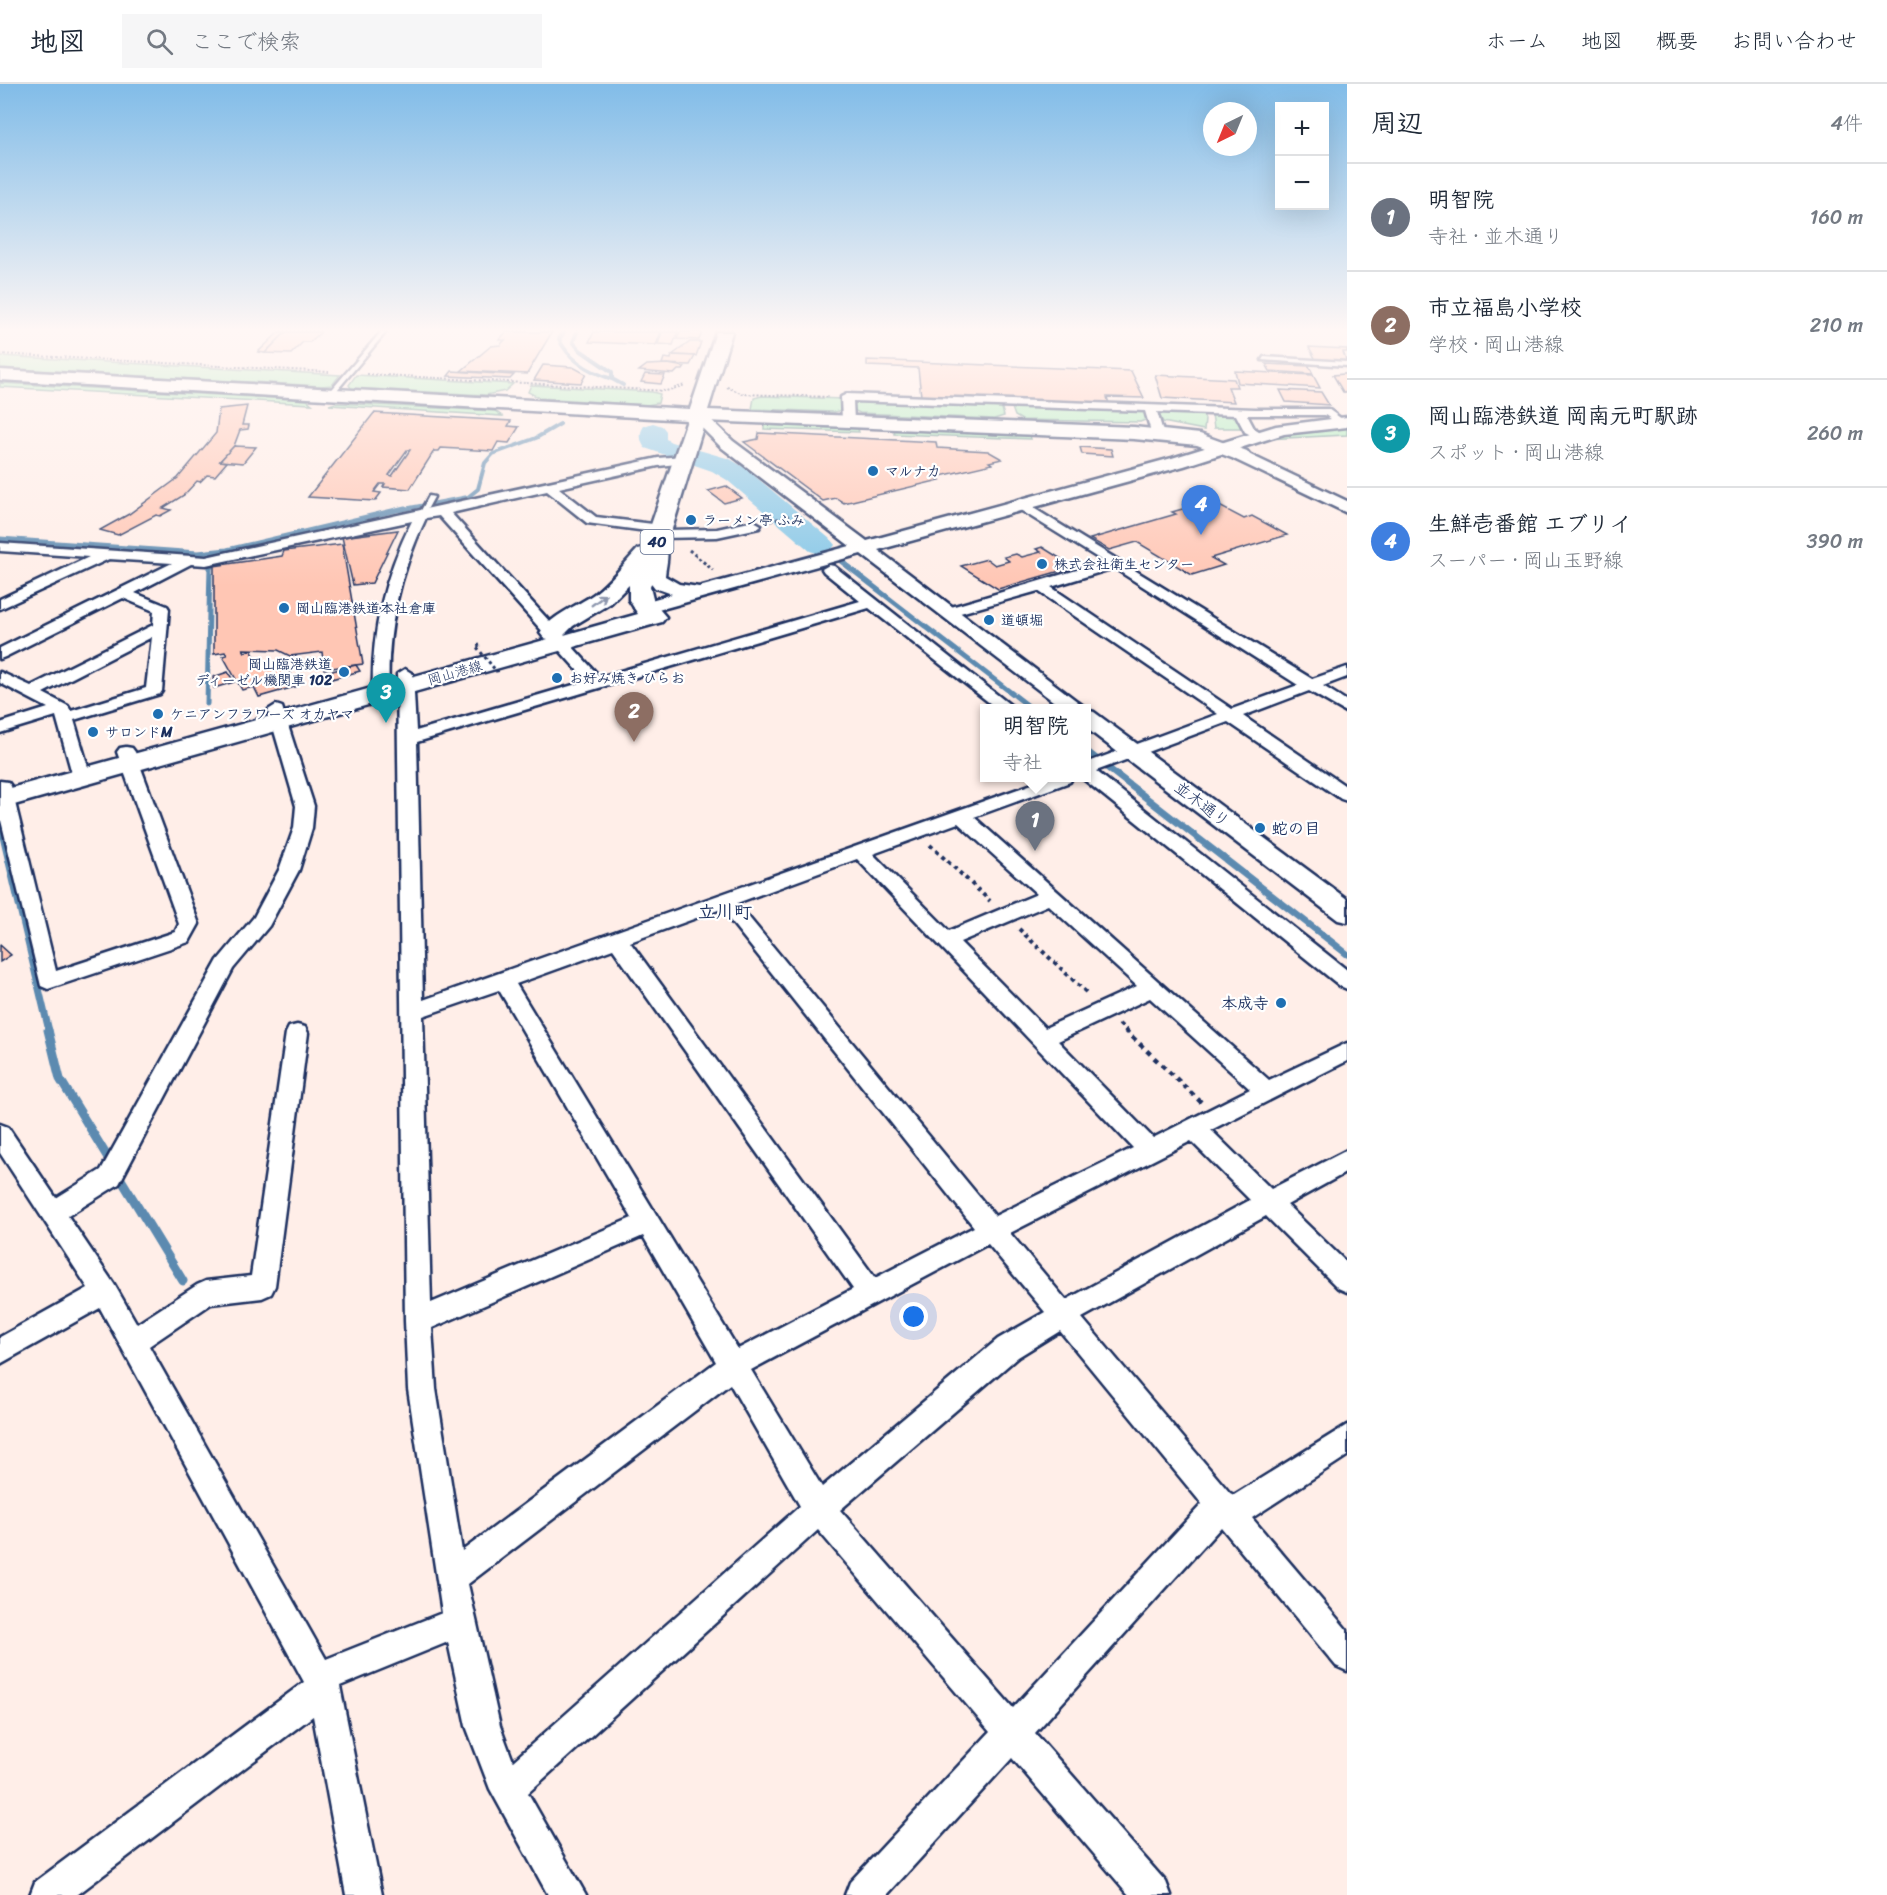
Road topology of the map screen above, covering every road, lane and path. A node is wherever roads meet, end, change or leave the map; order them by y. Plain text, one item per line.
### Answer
1 (696, 417) edge
2 (699, 417) edge
3 (735, 417) edge
4 (848, 417) edge
5 (1009, 417) edge
6 (1153, 417) edge
7 (1243, 417) edge
8 (848, 421) junction
9 (1343, 422) edge
10 (1011, 428) junction
11 (1134, 433) junction
12 (1158, 435) junction
13 (1261, 436) junction
14 (1338, 440) dead end
15 (1232, 451) junction
16 (684, 454) junction
17 (1178, 462) junction
18 (550, 487) junction
19 (432, 497) dead end
20 (1347, 508) edge
21 (1028, 509) junction
22 (442, 511) junction
23 (422, 513) junction
24 (790, 516) dead end
25 (760, 524) joint
26 (664, 536) junction
27 (0, 547) edge
28 (26, 549) junction
29 (106, 555) junction
30 (846, 559) junction
31 (0, 561) edge
32 (187, 561) junction
33 (1114, 564) junction
34 (720, 576) dead end
35 (1039, 585) junction
36 (699, 592) junction
37 (123, 593) junction
38 (872, 602) junction
39 (0, 605) edge
40 (649, 613) junction
41 (946, 613) junction
42 (160, 627) junction
43 (556, 638) junction
44 (480, 645) dead end
45 (0, 654) edge
46 (501, 670) dead end
47 (1347, 672) edge
48 (0, 677) edge
49 (405, 680) junction
50 (597, 683) junction
51 (1311, 686) junction
52 (380, 687) junction
53 (30, 693) junction
54 (1001, 704) edge
55 (1070, 704) edge
56 (1347, 708) edge
57 (63, 714) junction
58 (278, 716) junction
59 (1230, 716) junction
60 (1091, 722) edge
61 (0, 728) edge
62 (408, 739) junction
63 (1123, 755) junction
64 (128, 757) junction
65 (1091, 768) edge
66 (80, 771) junction
67 (1091, 771) edge
68 (1050, 782) edge
69 (2, 793) edge
70 (1347, 795) edge
71 (961, 814) junction
72 (915, 831) junction
73 (860, 851) junction
74 (1051, 896) junction
75 (724, 900) junction
76 (1347, 913) edge
77 (1005, 916) junction
78 (617, 939) junction
79 (946, 940) junction
80 (504, 981) junction
81 (1347, 981) edge
82 (1153, 988) junction
83 (412, 1011) junction
84 (1105, 1011) junction
85 (297, 1033) dead end
86 (1042, 1040) junction
87 (1347, 1052) edge
88 (1268, 1091) junction
89 (1217, 1117) junction
90 (1194, 1128) junction
91 (0, 1134) edge
92 (1149, 1150) junction
93 (1347, 1160) edge
94 (1268, 1203) junction
95 (53, 1212) junction
96 (648, 1222) junction
97 (992, 1230) junction
98 (1347, 1280) edge
99 (105, 1292) junction
100 (871, 1293) junction
101 (1064, 1315) junction
102 (418, 1321) junction
103 (133, 1342) junction
104 (0, 1351) edge
105 (732, 1366) junction
106 (1347, 1439) edge
107 (819, 1509) junction
108 (1227, 1509) junction
109 (452, 1577) junction
110 (459, 1622) junction
111 (1347, 1654) edge
112 (322, 1683) junction
113 (1014, 1733) junction
114 (507, 1789) junction
115 (48, 1895) edge
116 (364, 1895) edge
117 (568, 1895) edge
118 (863, 1895) edge
119 (1153, 1895) edge

1 - 16 main road, 40
2 - 30 street
3 - 8 main road
4 - 8 street
5 - 10 street
6 - 12 street
7 - 13 street
8 - 10 main road
9 - 13 street
10 - 11 main road
11 - 12 main road
11 - 17 street
12 - 15 main road
13 - 15 street
14 - 15 street
15 - 17 street
15 - 20 street
15 - 21 street
16 - 18 street
16 - 26 main road, 40
17 - 21 street
18 - 22 street
18 - 26 street
19 - 23 lane
21 - 30 street
21 - 33 street
22 - 23 street
22 - 43 street
23 - 32 street
23 - 52 street
24 - 25 path
25 - 26 street
26 - 34 path
26 - 36 street
26 - 40 main road, 40
43 -> 26 main road, 40
27 - 28 street
28 - 29 street
28 - 31 street
29 - 32 street
29 - 39 street
30 - 36 street
30 - 38 street
30 - 40 street
30 - 41 street
32 - 37 street
33 - 35 street
33 - 51 street
35 - 41 street
35 - 59 street
36 - 40 street
37 - 42 street
37 - 45 street
38 - 50 street
38 - 54 street
40 - 43 main road, 岡山港線 / 40
41 - 55 street
42 - 53 street
42 - 57 street
43 - 49 main road, 岡山港線 / 40
43 - 50 street
44 - 46 path, bridge
47 - 51 street
48 - 53 street
49 - 52 main road, 岡山港線 / 40
49 - 62 street
50 - 62 street
51 - 56 street
51 - 59 street
52 - 58 main road, 岡山港線 / 40
53 - 57 street
57 - 61 street
57 - 66 street
58 - 64 main road, 岡山港線 / 40
58 - 95 street
59 - 63 street
59 - 70 street
60 - 63 street, 並木通り
62 - 83 street
63 - 65 street
63 - 76 street, 並木通り
64 - 66 main road, 岡山港線 / 40
64 - 69 street
66 - 69 main road, 岡山港線 / 40
67 - 81 street
68 - 71 street
71 - 72 street
71 - 74 street
72 - 73 street
72 - 77 path
73 - 75 street
73 - 79 street
74 - 77 street
74 - 82 street
75 - 78 street
75 - 97 street
77 - 79 street
77 - 84 path
78 - 80 street
78 - 100 street
79 - 86 street
80 - 83 street
80 - 96 street
82 - 84 street
82 - 88 street
83 - 102 street
84 - 86 street
84 - 89 path
85 - 103 street
86 - 92 street
87 - 88 street
88 - 89 street
89 - 90 street
90 - 92 street
90 - 94 street
91 - 95 street
92 - 97 street
93 - 94 street
94 - 98 street
94 - 101 street
95 - 99 street
96 - 102 street
96 - 105 street
97 - 100 street
97 - 101 street
99 - 103 street
99 - 104 street
100 - 105 street
101 - 107 street
101 - 108 street
102 - 109 street
103 - 112 street
105 - 107 street
105 - 109 street
106 - 108 street
107 - 113 street
107 - 114 street
108 - 111 street
108 - 113 street
109 - 110 street
110 - 112 street
110 - 114 street
112 - 115 street
112 - 116 street
113 - 118 street
113 - 119 street
114 - 117 street

